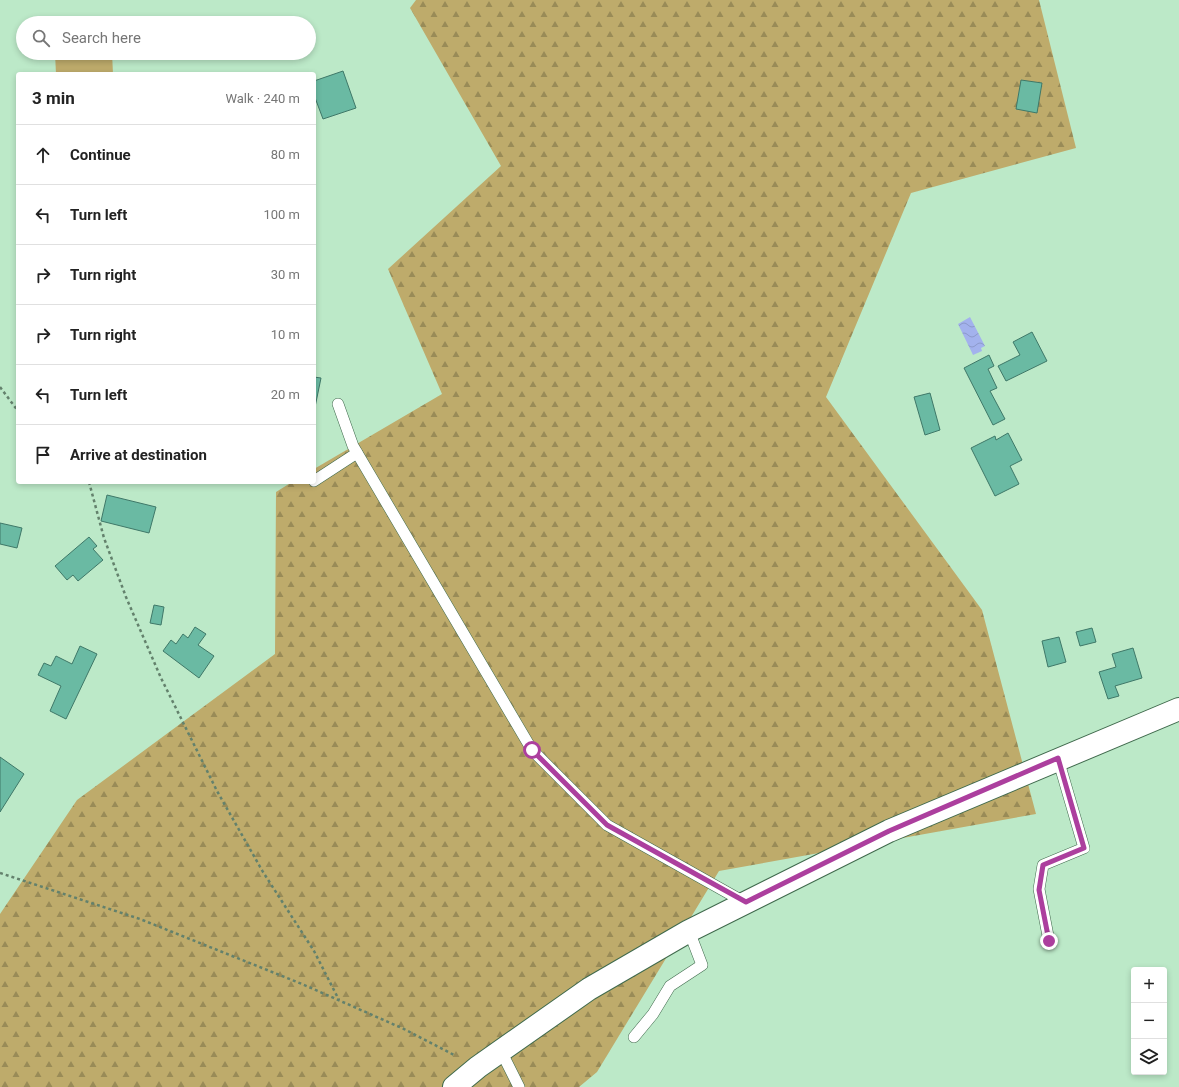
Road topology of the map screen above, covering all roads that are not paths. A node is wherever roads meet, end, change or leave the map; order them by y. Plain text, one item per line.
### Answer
1 (338, 404) dead end
2 (357, 453) junction
3 (316, 480) edge
4 (1179, 709) edge
5 (1058, 758) junction
6 (746, 902) junction
7 (689, 931) junction
8 (1049, 941) dead end
9 (634, 1037) dead end
10 (501, 1051) junction
11 (454, 1087) edge
12 (519, 1087) edge

1 - 2 lane
2 - 3 lane
2 - 6 lane
4 - 5 main road
5 - 6 main road
5 - 8 lane
6 - 7 main road
7 - 9 lane
7 - 10 main road
10 - 11 main road
10 - 12 lane

